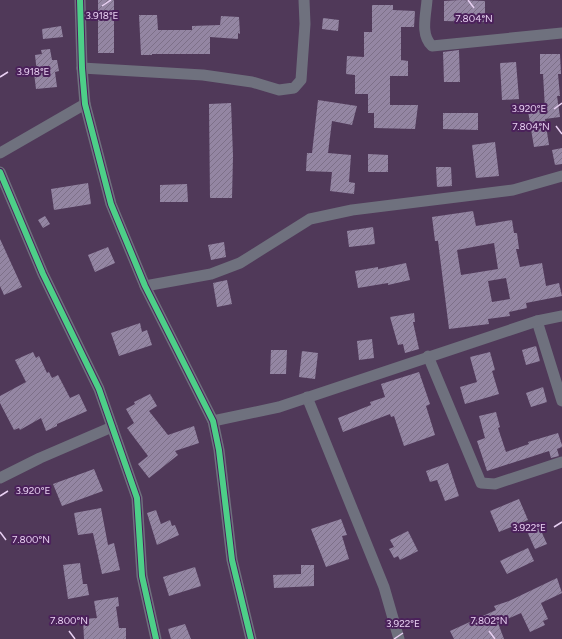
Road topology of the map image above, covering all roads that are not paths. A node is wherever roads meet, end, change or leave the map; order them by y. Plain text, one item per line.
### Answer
1 (80, 0) edge
2 (304, 0) edge
3 (427, 0) edge
4 (562, 33) edge
5 (82, 68) junction
6 (85, 104) junction
7 (0, 153) edge
8 (0, 172) edge
9 (562, 176) edge
10 (144, 286) junction
11 (562, 316) edge
12 (537, 321) junction
13 (428, 356) junction
14 (307, 397) junction
15 (562, 402) edge
16 (212, 421) junction
17 (112, 427) junction
18 (562, 462) edge
19 (0, 478) edge
20 (156, 639) edge
21 (251, 639) edge
22 (399, 639) edge

1 - 5 street
2 - 5 street
3 - 4 street
5 - 6 street
6 - 7 street
6 - 10 street
8 - 17 street
9 - 10 street
10 - 16 street
11 - 12 street
12 - 13 street
12 - 15 street
13 - 14 street
13 - 18 street
14 - 16 street
14 - 22 street
16 - 21 street
17 - 19 street
17 - 20 street

